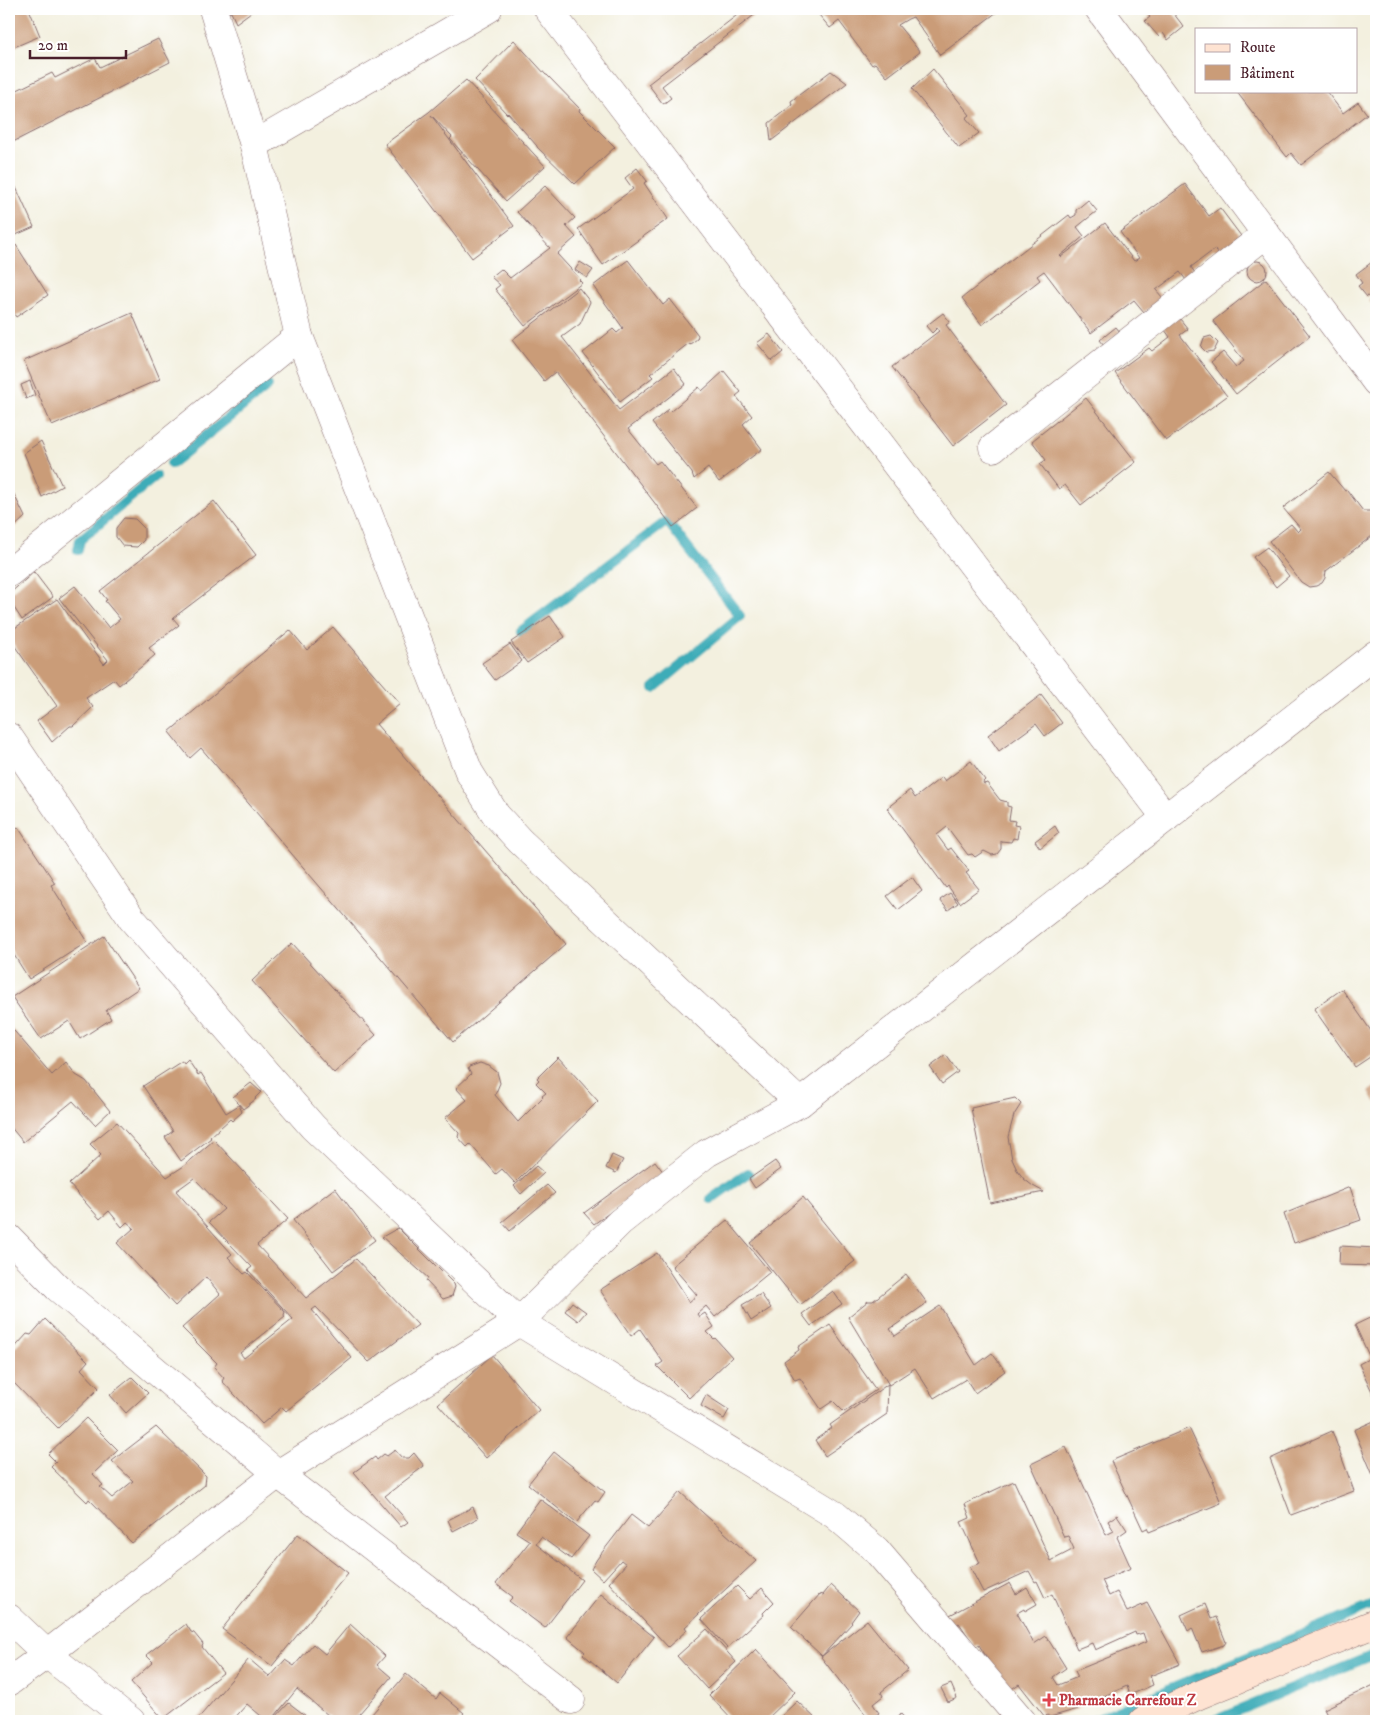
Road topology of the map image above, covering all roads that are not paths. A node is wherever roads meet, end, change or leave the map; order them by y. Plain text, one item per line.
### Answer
1 (213, 9) edge
2 (488, 9) edge
3 (548, 9) edge
4 (1099, 9) edge
5 (254, 145) junction
6 (1266, 234) junction
7 (299, 336) junction
8 (1376, 382) edge
9 (993, 448) dead end
10 (9, 573) edge
11 (1376, 654) edge
12 (9, 737) edge
13 (1166, 818) junction
14 (800, 1104) junction
15 (9, 1238) edge
16 (519, 1322) junction
17 (278, 1474) junction
18 (9, 1618) edge
19 (1376, 1623) edge
20 (48, 1654) junction
21 (9, 1682) edge
22 (571, 1700) dead end
23 (130, 1721) edge
24 (1022, 1721) edge
25 (1143, 1721) edge

1 - 5 street
2 - 5 street
3 - 13 street
4 - 6 street
5 - 7 street
6 - 8 street
6 - 9 street
7 - 10 street
7 - 14 street
11 - 13 street
12 - 16 street
13 - 14 street
14 - 16 street
15 - 17 street
16 - 17 street
16 - 24 street
17 - 20 street
17 - 22 street
18 - 20 street
19 - 25 main road
20 - 21 street
20 - 23 street

